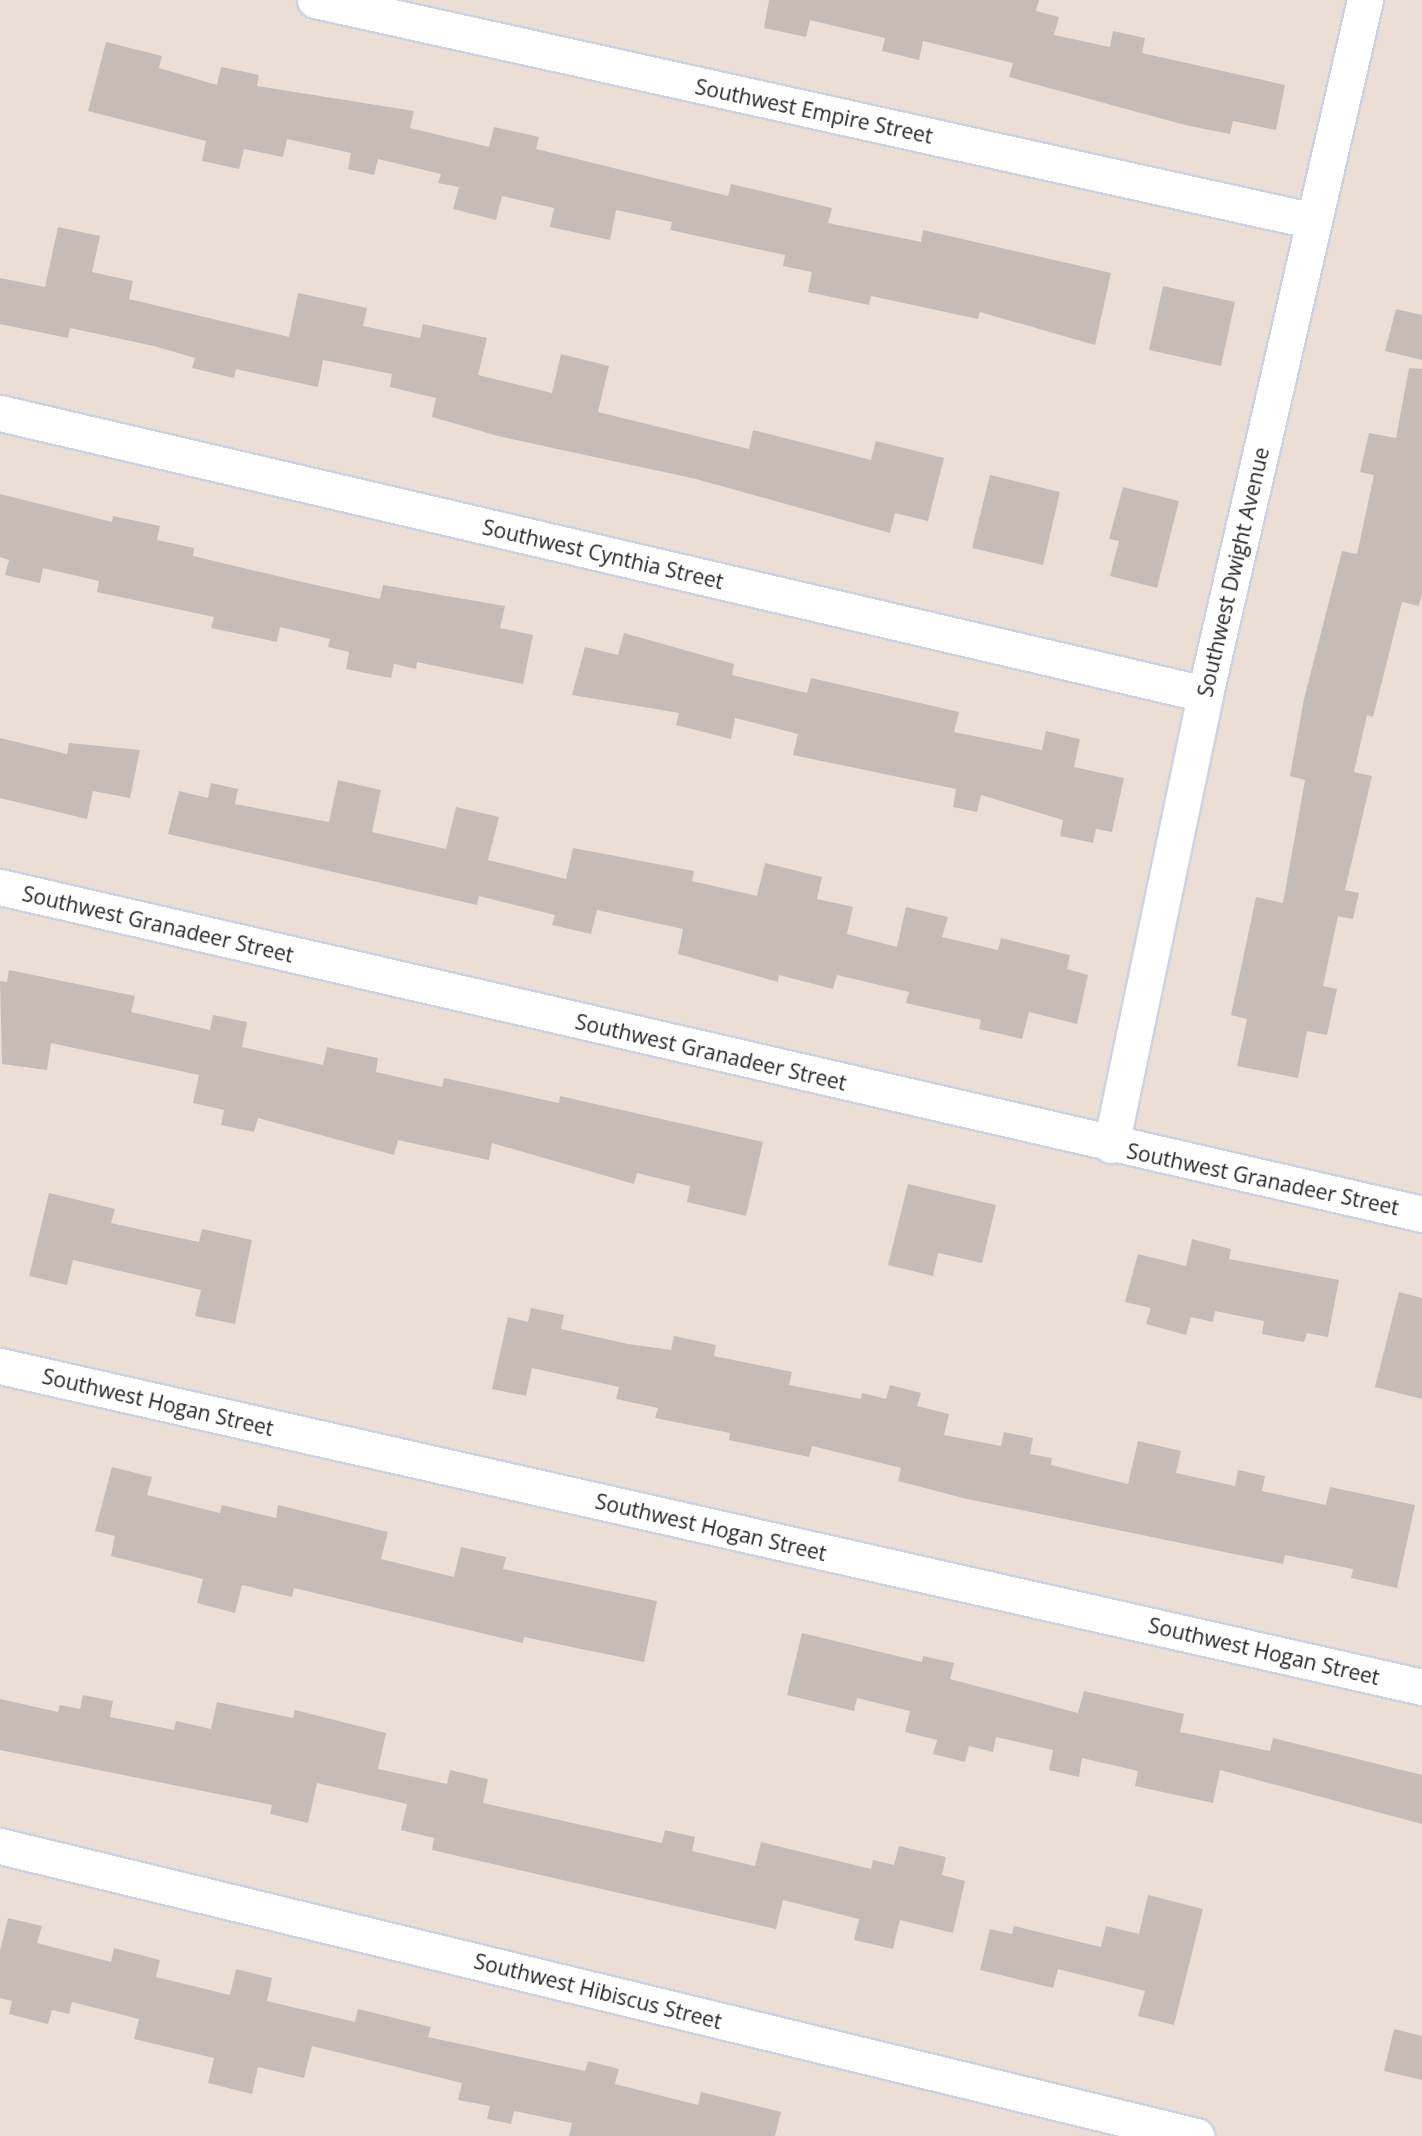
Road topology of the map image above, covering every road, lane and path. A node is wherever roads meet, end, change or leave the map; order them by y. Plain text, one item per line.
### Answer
1 (315, 0) edge
2 (1365, 0) edge
3 (1314, 222) junction
4 (0, 414) edge
5 (1205, 694) junction
6 (0, 887) edge
7 (1111, 1146) junction
8 (1422, 1214) edge
9 (0, 1366) edge
10 (1422, 1687) edge
11 (0, 1846) edge
12 (1196, 2136) edge

1 - 3 street, Southwest Empire Street
2 - 3 street, Southwest Dwight Avenue
3 - 5 street, Southwest Dwight Avenue
4 - 5 street, Southwest Cynthia Street
5 - 7 street, Southwest Dwight Avenue
6 - 7 street, Southwest Granadeer Street
7 - 8 street, Southwest Granadeer Street
9 - 10 street, Southwest Hogan Street
11 - 12 street, Southwest Hibiscus Street

